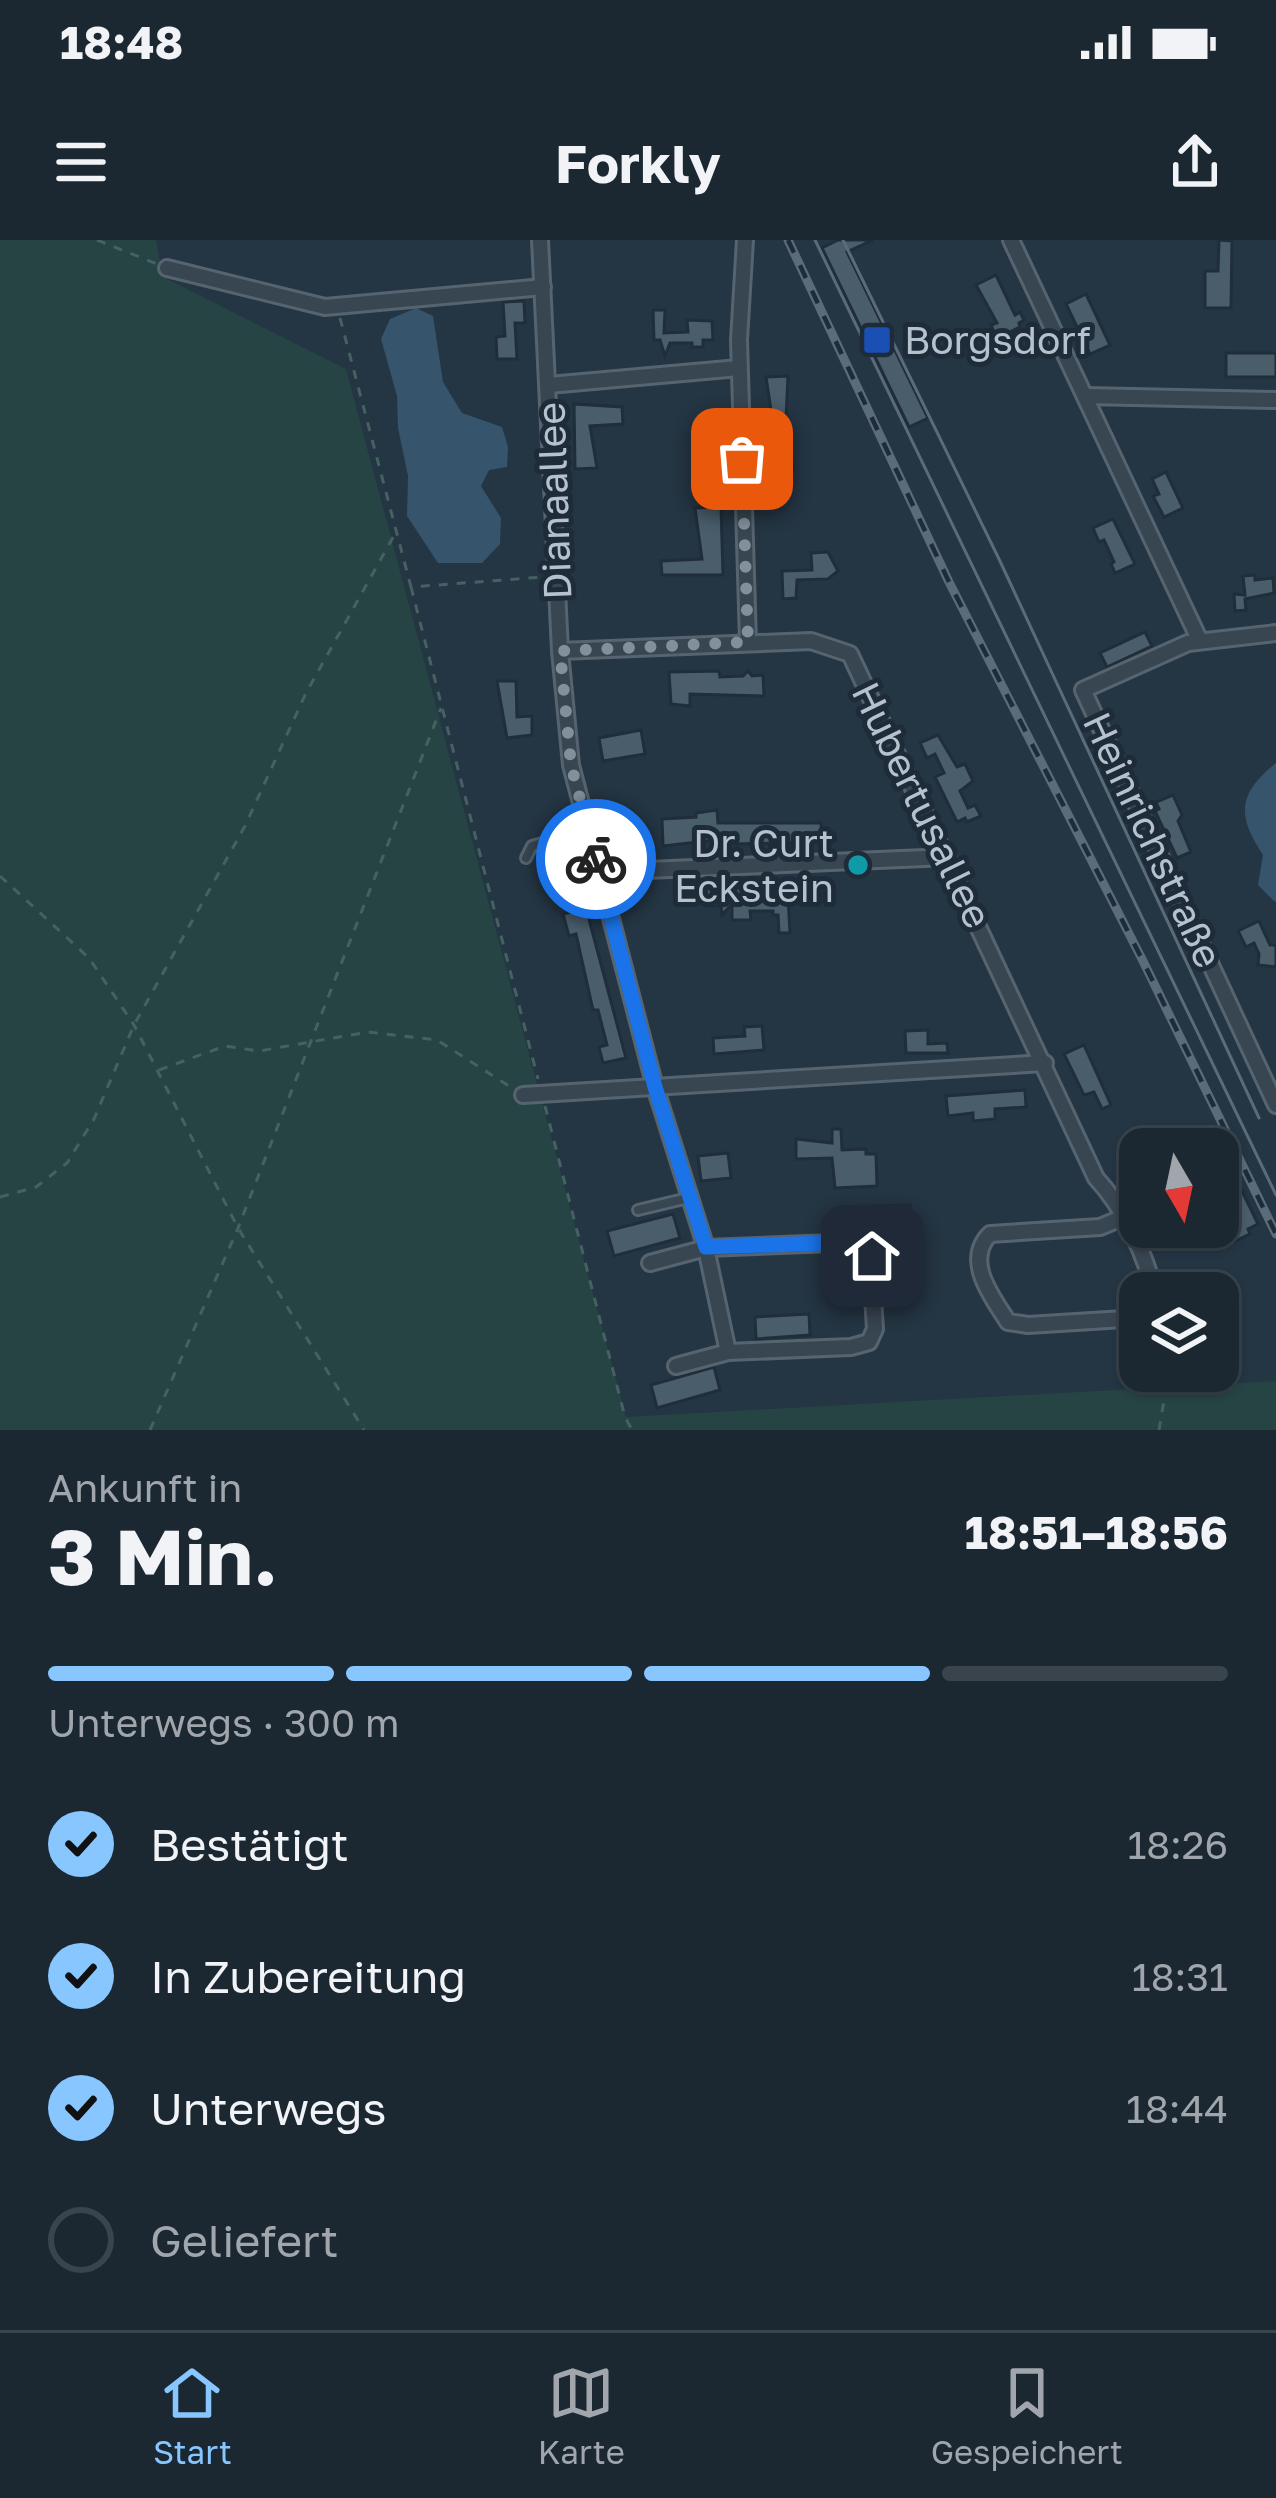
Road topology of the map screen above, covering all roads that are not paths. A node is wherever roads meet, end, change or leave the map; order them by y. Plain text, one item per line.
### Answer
1 (540, 240) edge
2 (745, 240) edge
3 (1011, 240) edge
4 (167, 268) road end
5 (543, 287) junction
6 (739, 368) junction
7 (549, 385) junction
8 (1085, 396) junction
9 (1276, 400) edge
10 (1276, 633) edge
11 (1200, 641) junction
12 (748, 642) junction
13 (560, 651) junction
14 (589, 830) junction
15 (948, 857) junction
16 (526, 858) dead end
17 (600, 872) junction
18 (1045, 1063) junction
19 (655, 1087) junction
20 (523, 1095) road end
21 (1276, 1105) edge
22 (690, 1197) junction
23 (1119, 1208) edge
24 (638, 1210) dead end
25 (1119, 1219) edge
26 (706, 1247) junction
27 (650, 1263) dead end
28 (1119, 1319) edge
29 (728, 1352) junction
30 (676, 1366) dead end

1 - 5 street, Dianaallee
2 - 6 street
3 - 8 street
4 - 5 street
5 - 7 street, Dianaallee
6 - 7 street
6 - 12 street
7 - 13 street, Dianaallee
8 - 9 street
8 - 11 street
10 - 11 street
11 - 21 street, Heinrichstraße
12 - 13 street, Hubertusallee
12 - 15 street, Hubertusallee
13 - 14 street, Dianaallee
14 - 16 lane
14 - 17 street, Dianaallee
15 - 17 street
15 - 18 street, Hubertusallee
17 - 19 street, Dianaallee
18 - 19 street
18 - 23 street, Hubertusallee
19 - 20 street
19 - 22 street, Dianaallee
22 - 24 lane
22 - 26 street, Dianaallee
25 - 28 street
26 - 27 street
26 - 29 street, Dianaallee
26 - 29 street
29 - 30 street

